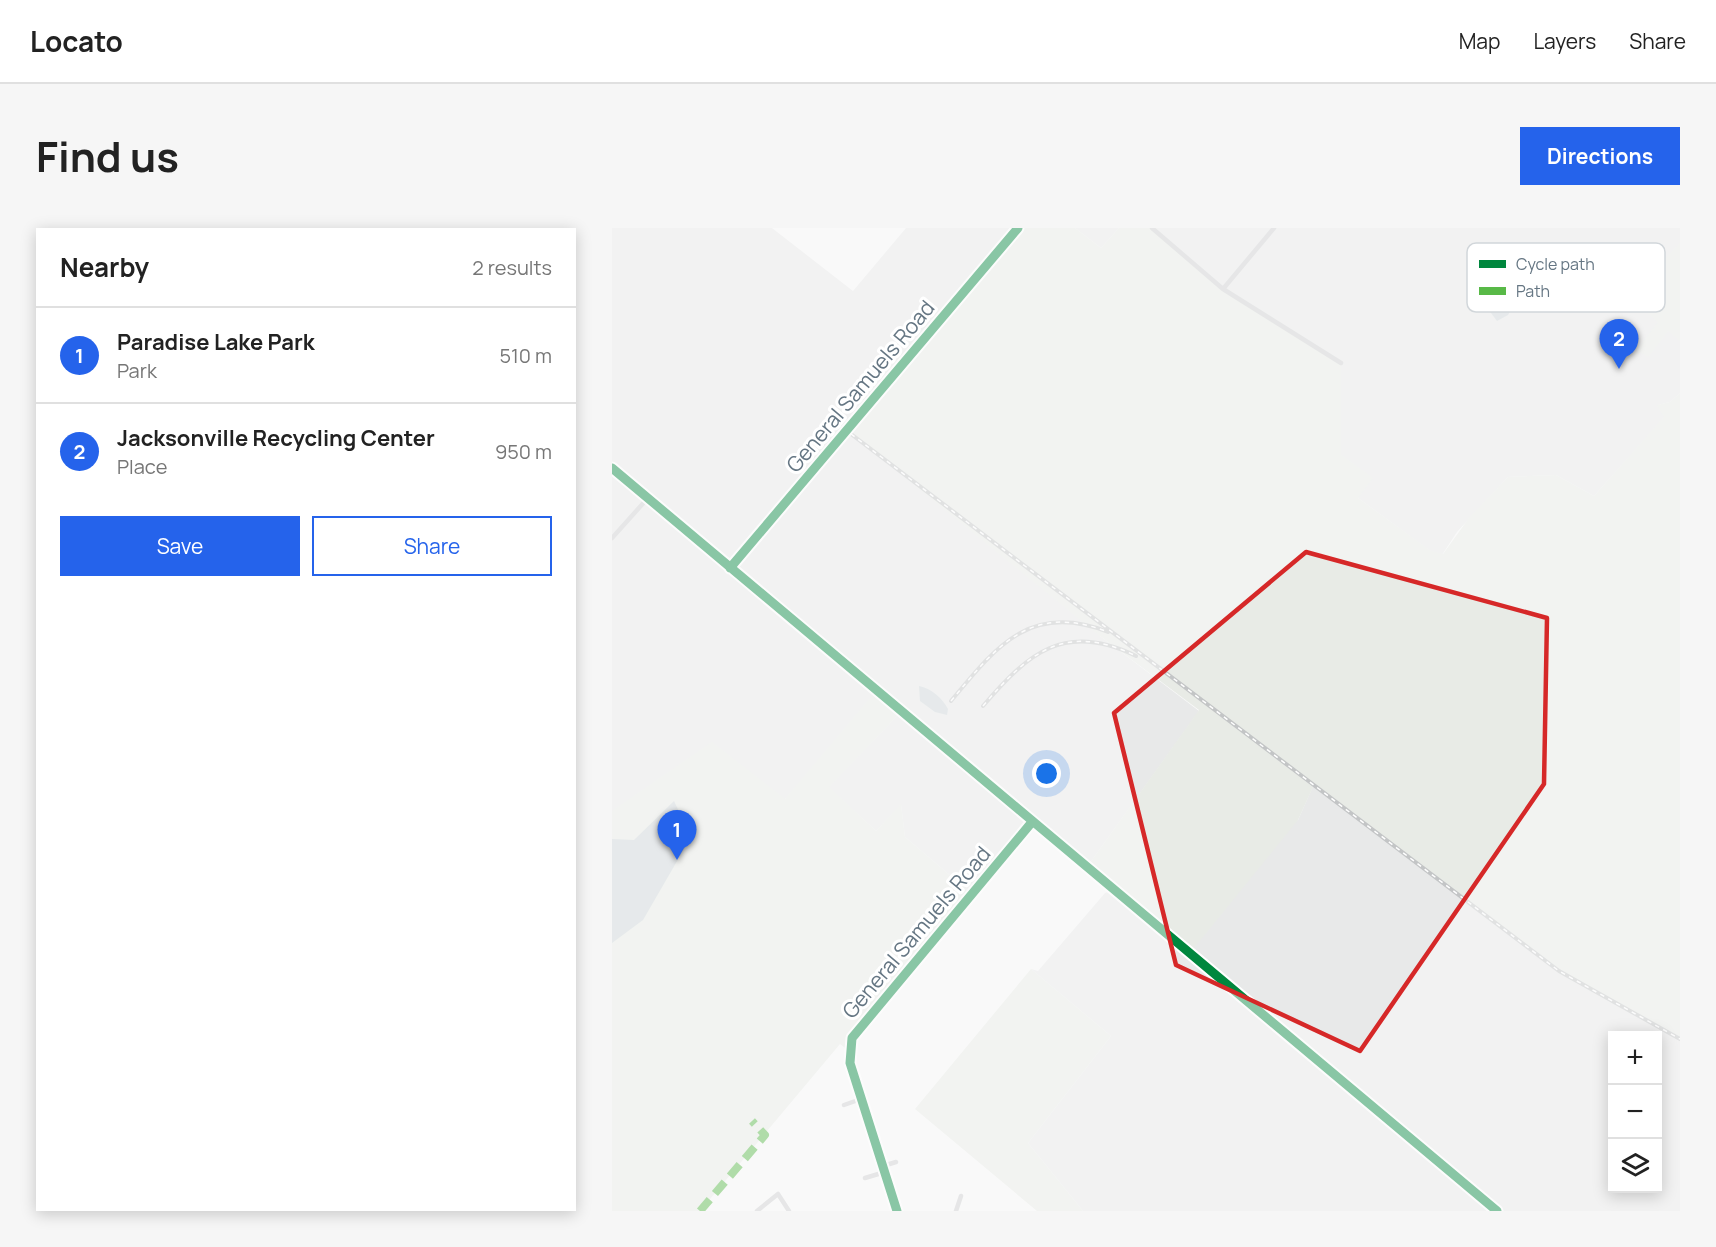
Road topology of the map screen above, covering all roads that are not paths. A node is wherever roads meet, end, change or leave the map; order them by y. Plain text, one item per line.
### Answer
1 (1018, 228) edge
2 (1152, 228) edge
3 (1274, 228) edge
4 (1222, 288) junction
5 (1341, 363) dead end
6 (612, 468) edge
7 (647, 499) junction
8 (612, 538) edge
9 (730, 568) junction
10 (1032, 822) junction
11 (861, 1099) junction
12 (844, 1105) dead end
13 (896, 1162) dead end
14 (884, 1169) junction
15 (865, 1178) dead end
16 (962, 1196) dead end
17 (757, 1211) edge
18 (789, 1211) edge
19 (897, 1211) edge
20 (956, 1211) edge
21 (1497, 1211) edge

1 - 9 street, General Samuels Road
2 - 4 street
3 - 4 street
4 - 5 street
6 - 7 street
7 - 8 street
7 - 9 street
9 - 10 street
10 - 11 street, General Samuels Road
10 - 21 street
11 - 12 street
11 - 14 street, General Samuels Road
13 - 14 street
14 - 15 street
14 - 19 street, General Samuels Road
16 - 20 street
17 - 18 street

